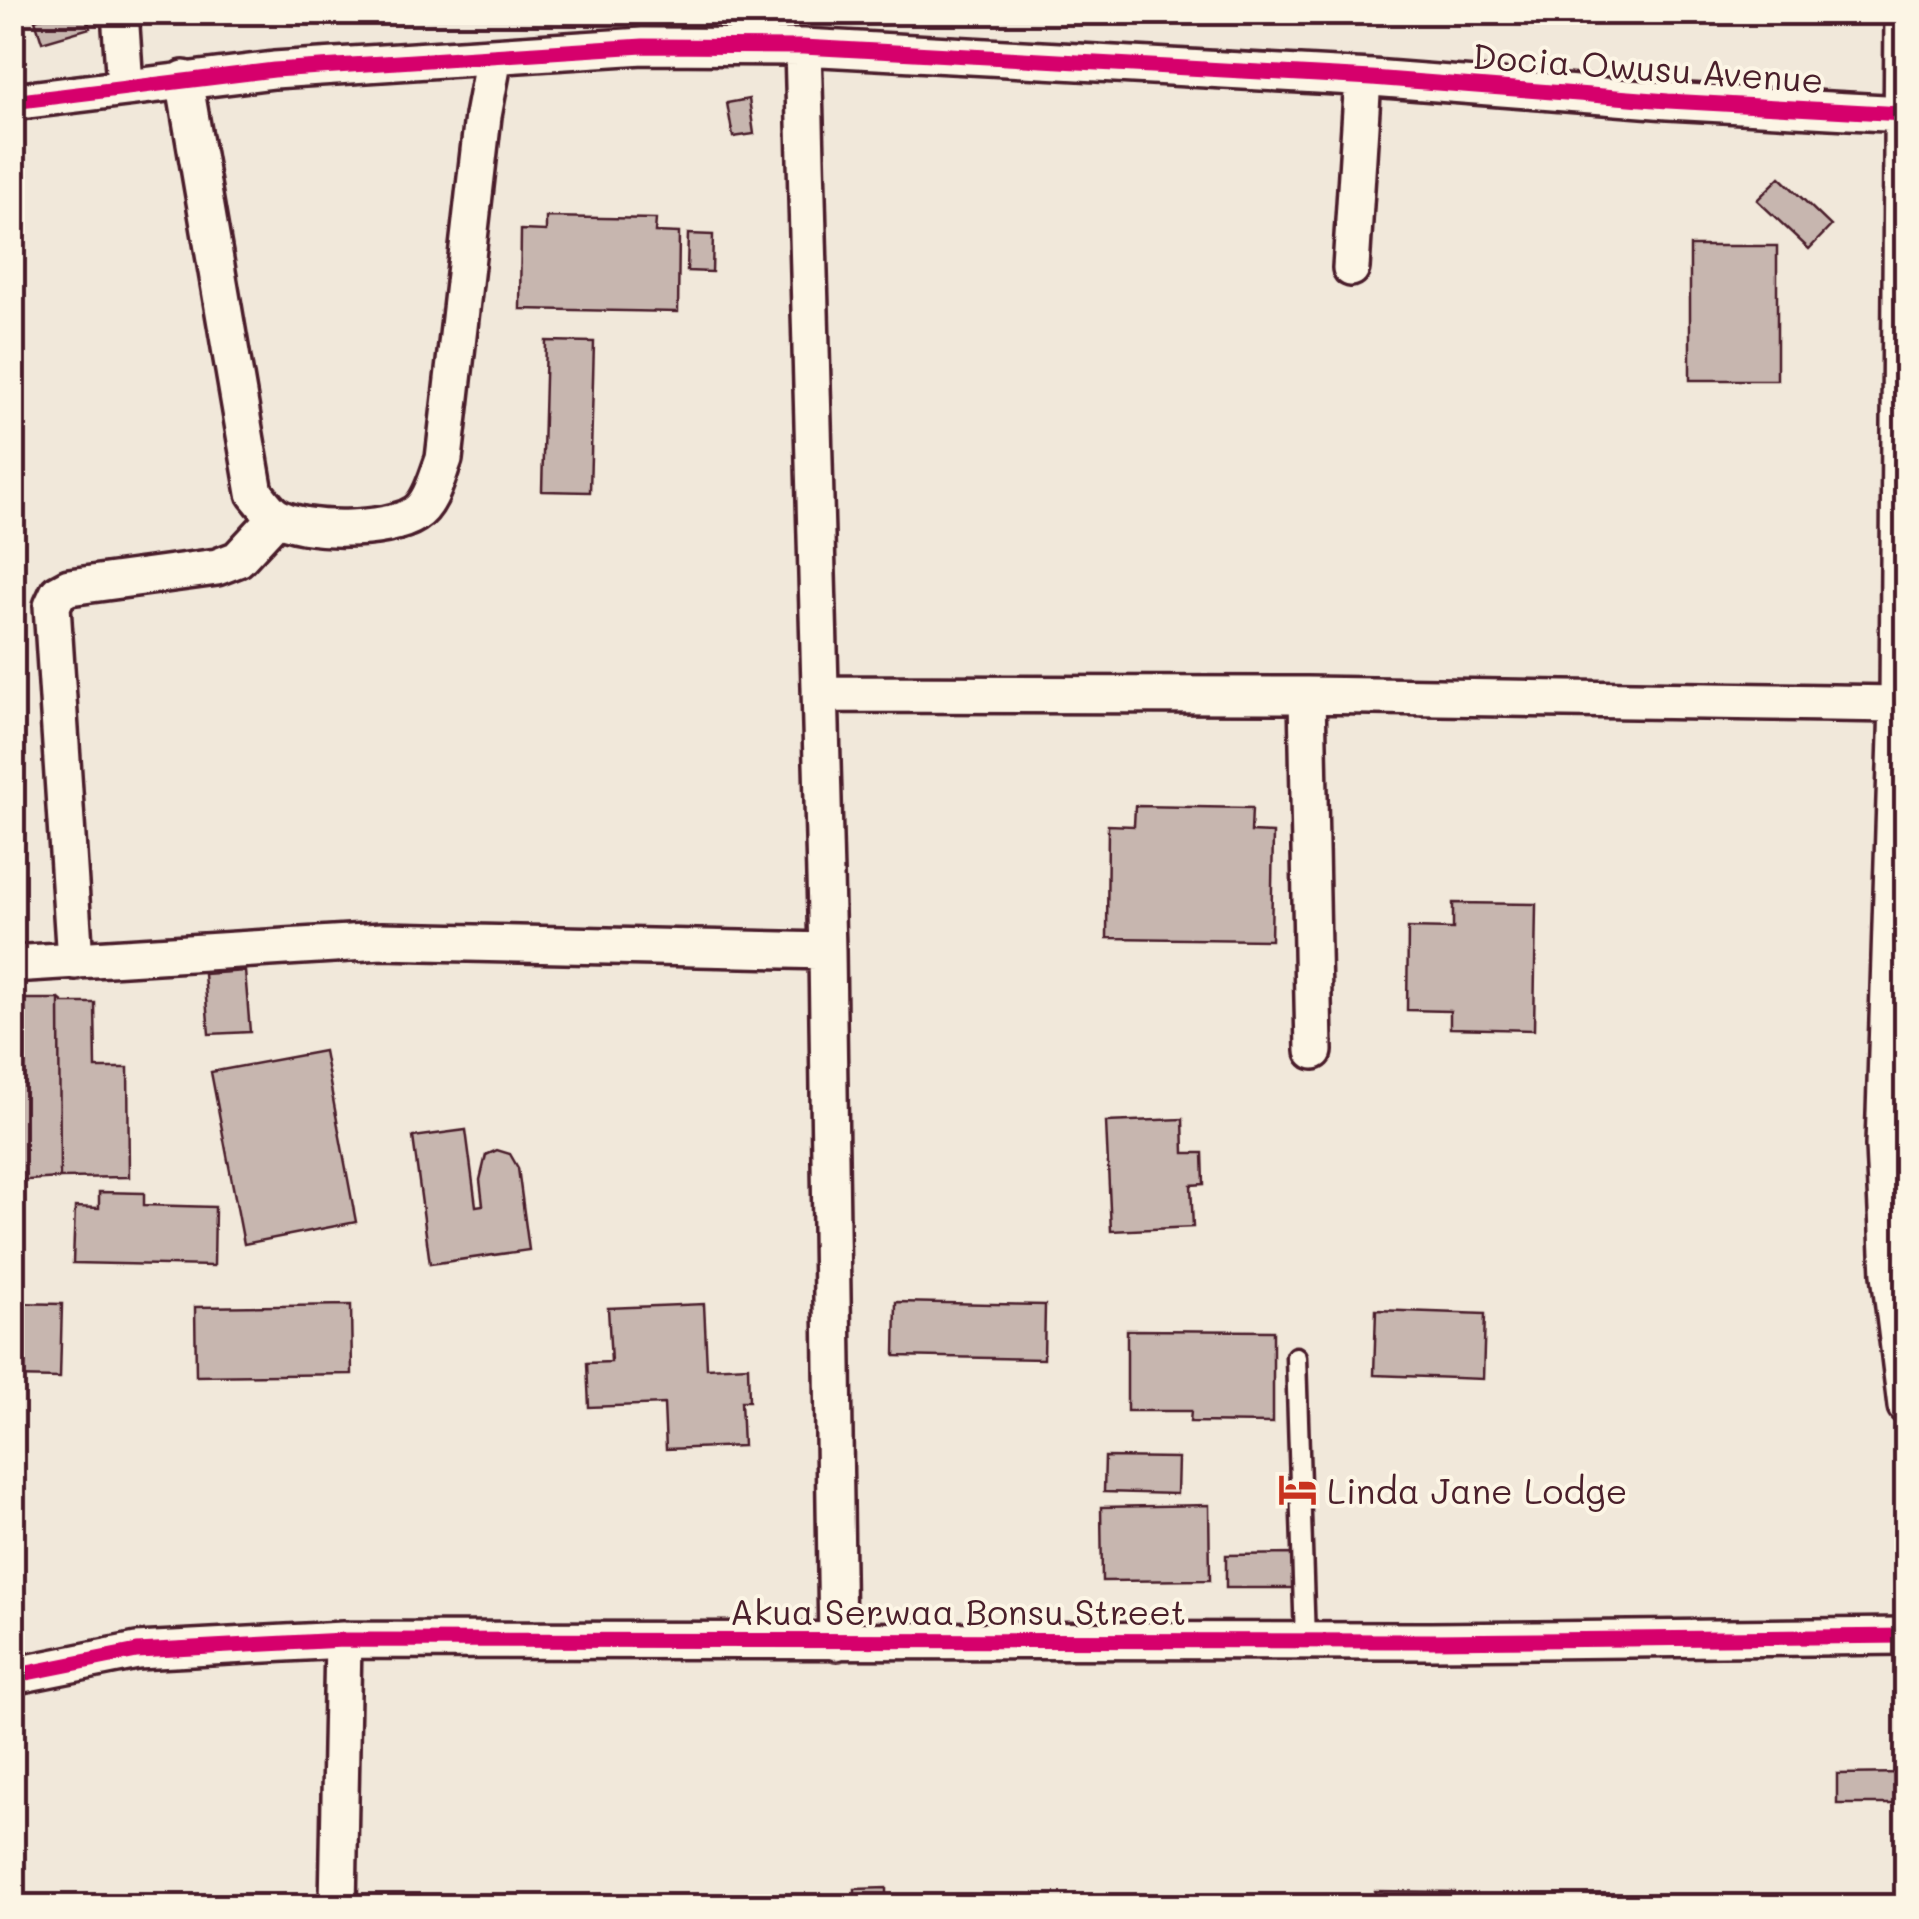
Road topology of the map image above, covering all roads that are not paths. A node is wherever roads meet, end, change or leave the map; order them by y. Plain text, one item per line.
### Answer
1 (120, 12) edge
2 (1903, 12) edge
3 (803, 46) junction
4 (494, 57) junction
5 (1363, 78) junction
6 (184, 79) junction
7 (125, 86) junction
8 (12, 102) edge
9 (1903, 114) junction
10 (1352, 268) dead end
11 (277, 517) junction
12 (820, 694) junction
13 (1307, 695) junction
14 (1898, 704) junction
15 (828, 951) junction
16 (74, 961) junction
17 (12, 964) edge
18 (1314, 1051) dead end
19 (1296, 1356) dead end
20 (1906, 1406) edge
21 (1906, 1636) edge
22 (343, 1640) junction
23 (1305, 1641) junction
24 (837, 1642) junction
25 (12, 1676) edge
26 (338, 1906) edge

1 - 7 street
2 - 9 street
3 - 4 street, Docia Owusu Avenue
3 - 5 street, Docia Owusu Avenue
3 - 12 street
4 - 6 street, Docia Owusu Avenue
4 - 11 street
5 - 9 street, Docia Owusu Avenue
5 - 10 street
6 - 7 street, Docia Owusu Avenue
6 - 11 street
7 - 8 street, Docia Owusu Avenue
9 - 14 street
11 - 16 street
12 - 13 street
12 - 15 street
13 - 14 street
13 - 18 street
14 - 20 street
15 - 16 street
15 - 24 street
16 - 17 street
19 - 23 lane
21 - 23 street, Akua Serwaa Bonsu Street
22 - 24 street, Akua Serwaa Bonsu Street
22 - 25 street, Akua Serwaa Bonsu Street
22 - 26 street
23 - 24 street, Akua Serwaa Bonsu Street

